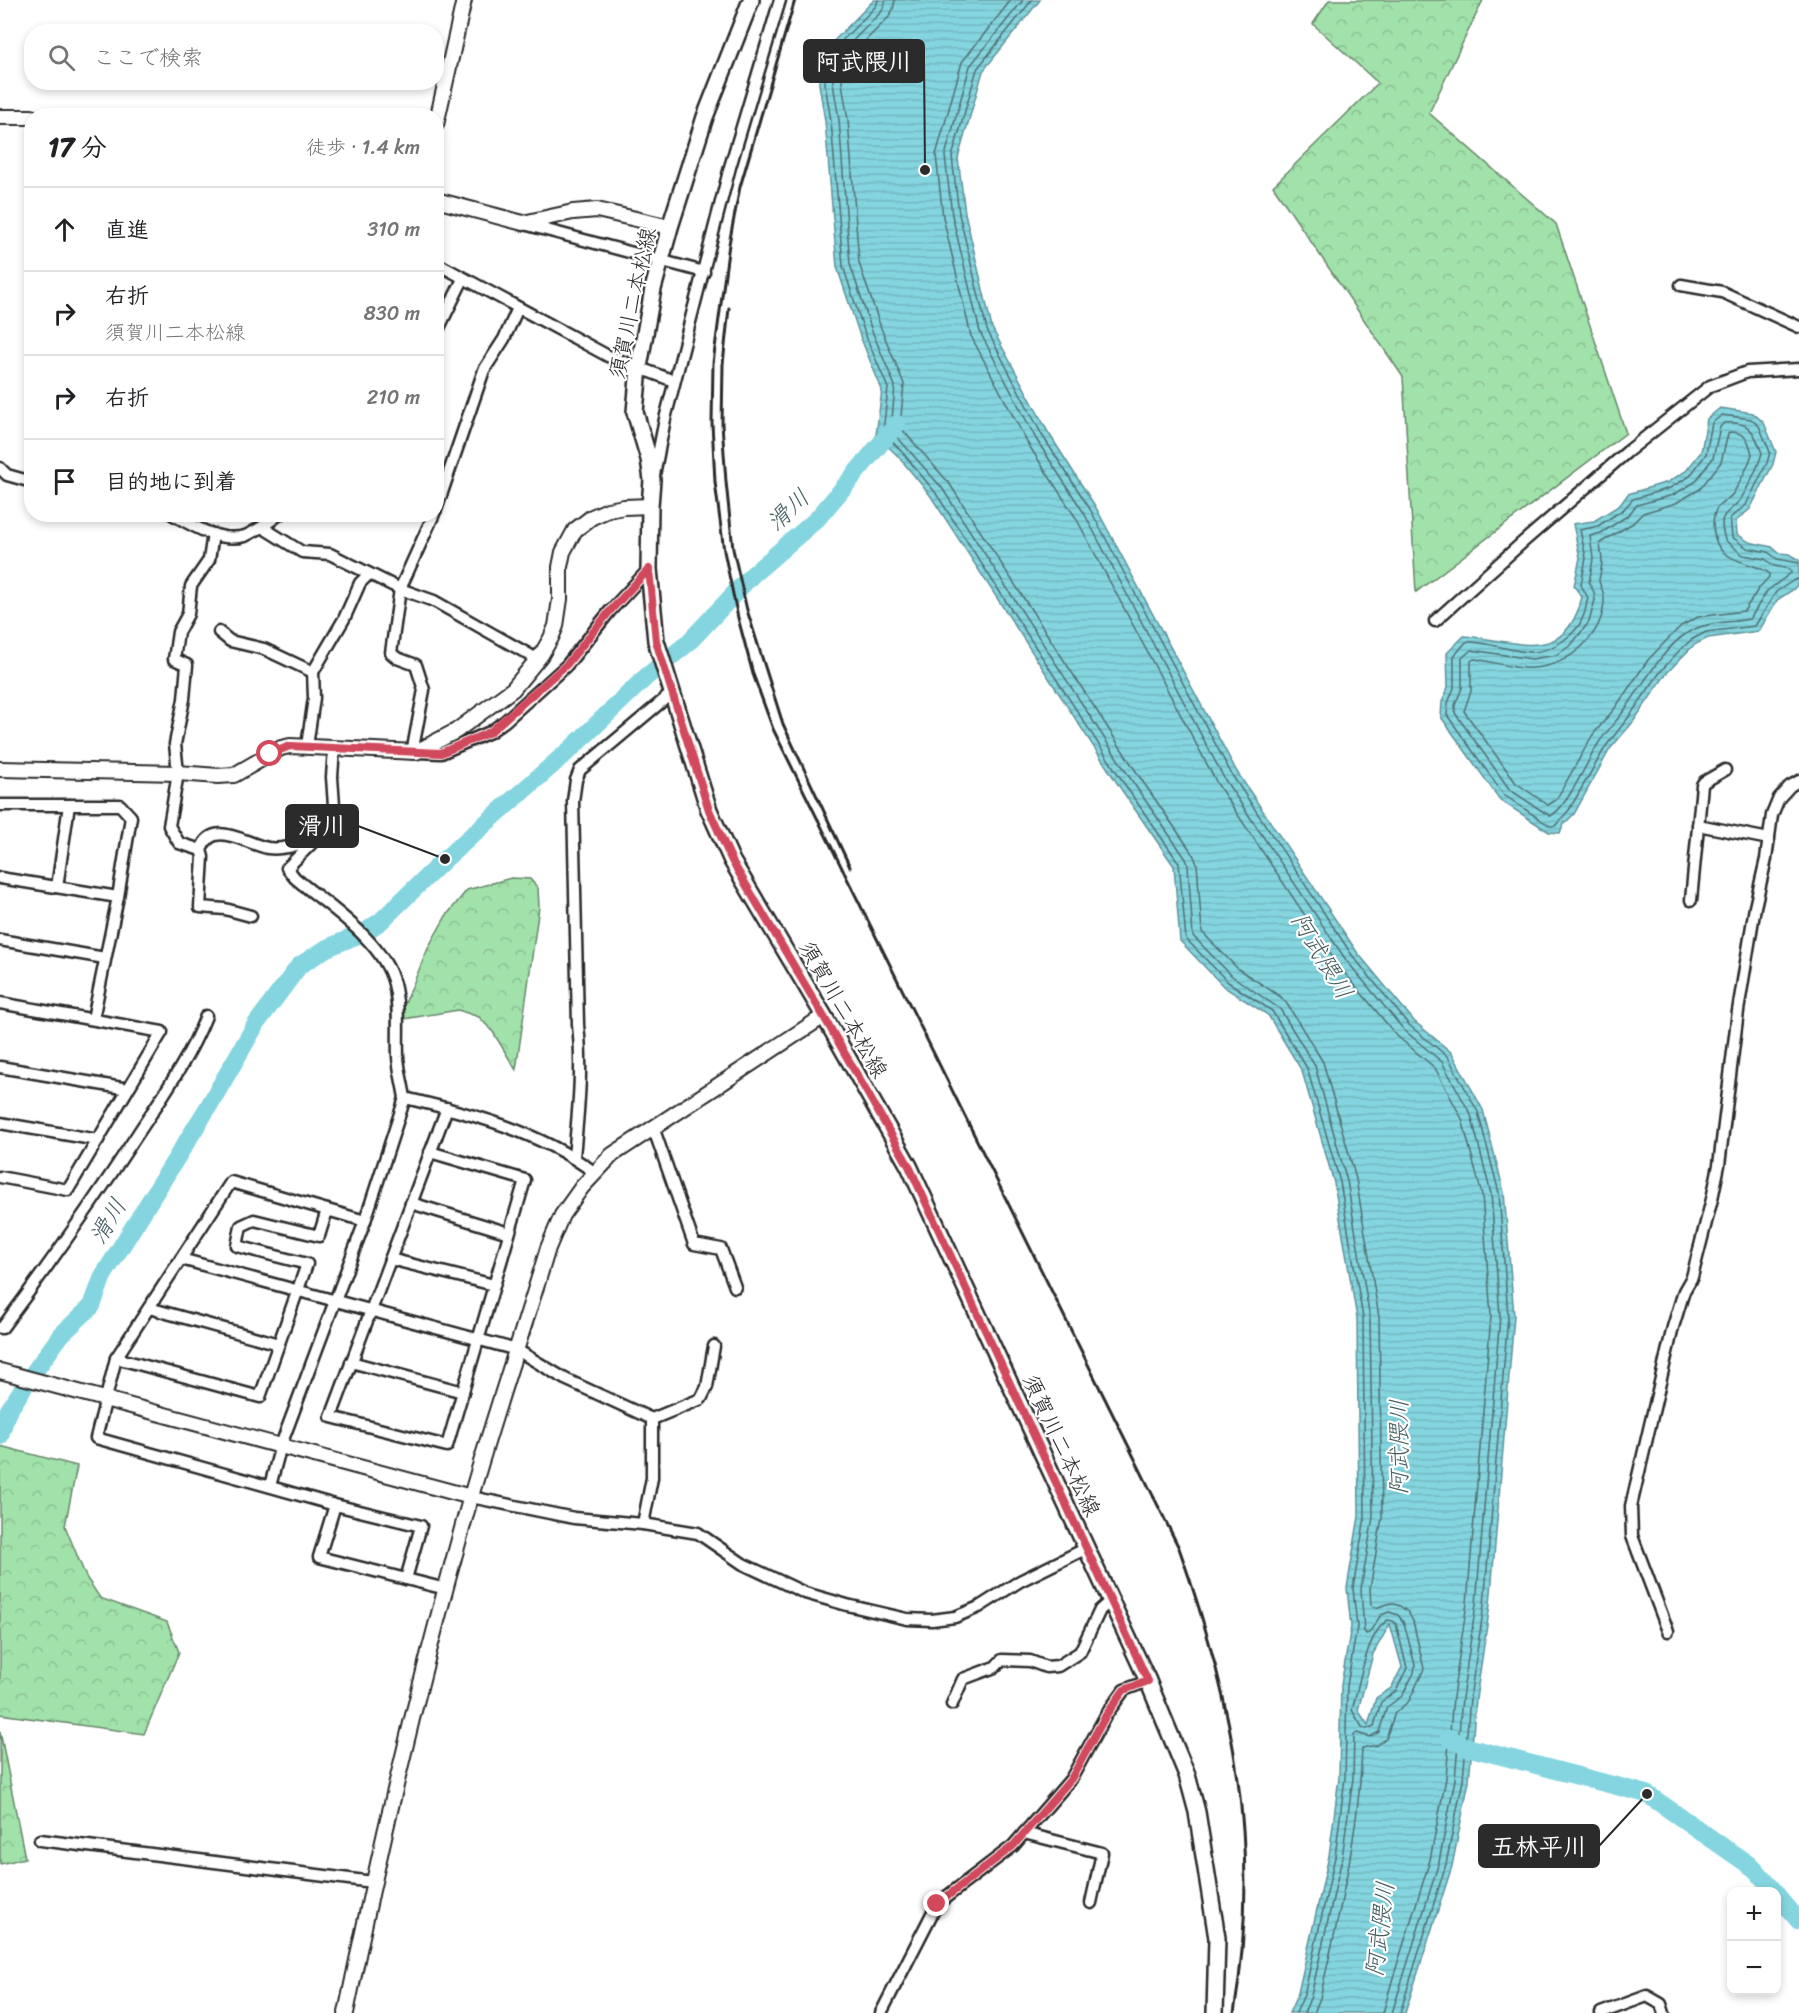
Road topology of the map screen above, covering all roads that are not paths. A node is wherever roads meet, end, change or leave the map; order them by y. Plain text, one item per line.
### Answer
1 (464, 0) edge
2 (750, 0) edge
3 (780, 0) edge
4 (444, 89) edge
5 (444, 90) edge
6 (440, 108) edge
7 (0, 117) edge
8 (24, 117) edge
9 (444, 202) edge
10 (523, 223) junction
11 (670, 227) junction
12 (662, 261) junction
13 (444, 268) edge
14 (704, 272) junction
15 (463, 279) junction
16 (1681, 285) dead end
17 (518, 308) junction
18 (444, 318) edge
19 (1799, 327) edge
20 (639, 367) junction
21 (1799, 369) edge
22 (674, 381) junction
23 (0, 468) edge
24 (24, 480) edge
25 (652, 480) junction
26 (444, 487) edge
27 (650, 506) junction
28 (188, 522) edge
29 (269, 522) edge
30 (430, 522) edge
31 (262, 527) junction
32 (213, 534) junction
33 (649, 569) junction
34 (369, 574) junction
35 (400, 589) junction
36 (1436, 621) dead end
37 (219, 632) dead end
38 (537, 659) junction
39 (313, 672) junction
40 (671, 690) junction
41 (307, 747) junction
42 (334, 748) junction
43 (414, 752) junction
44 (0, 769) edge
45 (1725, 770) dead end
46 (178, 773) junction
47 (1799, 782) edge
48 (0, 805) edge
49 (69, 805) junction
50 (1698, 825) junction
51 (1769, 838) junction
52 (315, 840) junction
53 (201, 850) junction
54 (0, 878) edge
55 (57, 887) junction
56 (118, 897) junction
57 (1690, 900) dead end
58 (251, 916) dead end
59 (0, 940) edge
60 (105, 958) junction
61 (0, 1003) edge
62 (206, 1016) dead end
63 (824, 1017) junction
64 (93, 1018) junction
65 (0, 1067) edge
66 (128, 1089) junction
67 (405, 1098) junction
68 (447, 1108) junction
69 (0, 1123) edge
70 (653, 1127) junction
71 (98, 1140) junction
72 (430, 1152) junction
73 (574, 1157) junction
74 (594, 1172) junction
75 (0, 1177) edge
76 (411, 1203) junction
77 (327, 1210) junction
78 (365, 1221) junction
79 (509, 1233) junction
80 (181, 1259) junction
81 (390, 1259) junction
82 (494, 1285) junction
83 (735, 1287) dead end
84 (298, 1292) junction
85 (334, 1302) junction
86 (149, 1308) junction
87 (370, 1311) junction
88 (0, 1328) edge
89 (478, 1340) junction
90 (279, 1344) junction
91 (714, 1346) dead end
92 (517, 1350) junction
93 (116, 1358) junction
94 (351, 1362) junction
95 (0, 1371) edge
96 (463, 1392) junction
97 (107, 1398) junction
98 (652, 1419) junction
99 (282, 1445) junction
100 (270, 1486) junction
101 (471, 1497) junction
102 (335, 1505) junction
103 (644, 1524) junction
104 (1085, 1549) junction
105 (406, 1579) junction
106 (446, 1589) junction
107 (1110, 1601) junction
108 (1668, 1631) dead end
109 (1148, 1681) junction
110 (952, 1704) dead end
111 (1024, 1833) junction
112 (40, 1840) dead end
113 (373, 1881) junction
114 (1091, 1903) dead end
115 (346, 2013) edge
116 (881, 2013) edge
117 (1215, 2013) edge
118 (1601, 2013) edge
119 (1664, 2013) edge

1 - 4 street
2 - 11 main road, 須賀川二本松線
3 - 14 street
5 - 6 street
7 - 8 street
9 - 10 street
10 - 11 street
10 - 12 street
11 - 12 main road, 須賀川二本松線
12 - 14 street
12 - 20 main road, 須賀川二本松線
13 - 15 street
14 - 22 street
15 - 17 street
15 - 18 street
16 - 19 street
17 - 20 street
17 - 26 street
20 - 22 street
20 - 25 main road, 須賀川二本松線
21 - 36 street
22 - 25 street
23 - 24 street
25 - 27 main road, 須賀川二本松線
27 - 33 main road, 須賀川二本松線
27 - 38 street
28 - 32 street
29 - 31 street
30 - 35 street
31 - 32 street
31 - 34 street
32 - 46 street
33 - 40 main road, 須賀川二本松線
33 - 43 street
34 - 35 street
34 - 39 street
35 - 38 street
35 - 43 street
37 - 39 street
38 - 43 street
39 - 41 street
40 - 63 main road, 須賀川二本松線
40 - 73 street
41 - 42 street
41 - 46 street
42 - 43 street
42 - 52 street
44 - 46 street
45 - 50 street
46 - 53 street
47 - 51 street
48 - 49 street
49 - 55 street
49 - 56 street
50 - 51 street
50 - 57 street
51 - 108 street
52 - 53 street
52 - 67 street
53 - 58 street
54 - 55 street
55 - 56 street
56 - 60 street
59 - 60 street
60 - 64 street
61 - 64 street
62 - 88 street
63 - 70 street
63 - 104 main road, 須賀川二本松線
64 - 66 street
65 - 66 street
66 - 71 street
67 - 68 street
67 - 78 street
68 - 72 street
68 - 73 street
69 - 71 street
70 - 74 street
70 - 83 street
71 - 75 street
72 - 76 street
72 - 79 street
73 - 74 street
74 - 92 street
76 - 79 street
76 - 81 street
77 - 78 street
77 - 80 street
77 - 84 street
78 - 85 street
79 - 82 street
80 - 84 street
80 - 86 street
81 - 82 street
81 - 87 street
82 - 89 street
84 - 85 street
84 - 90 street
85 - 87 street
85 - 99 street
86 - 90 street
86 - 93 street
87 - 89 street
87 - 94 street
89 - 92 street
89 - 96 street
90 - 93 street
91 - 98 street
92 - 98 street
92 - 101 street
93 - 97 street
94 - 96 street
94 - 96 street
95 - 97 street
97 - 99 street
97 - 100 street
98 - 103 street
99 - 100 street
99 - 101 street
100 - 102 street
101 - 103 street
101 - 106 street
102 - 105 street
102 - 105 street
103 - 104 street
104 - 107 main road, 須賀川二本松線
105 - 106 street
106 - 113 street
107 - 109 main road, 須賀川二本松線
107 - 110 street
109 - 111 street
109 - 117 main road, 須賀川二本松線
111 - 114 street
111 - 116 street
112 - 113 street
113 - 115 street
118 - 119 street

